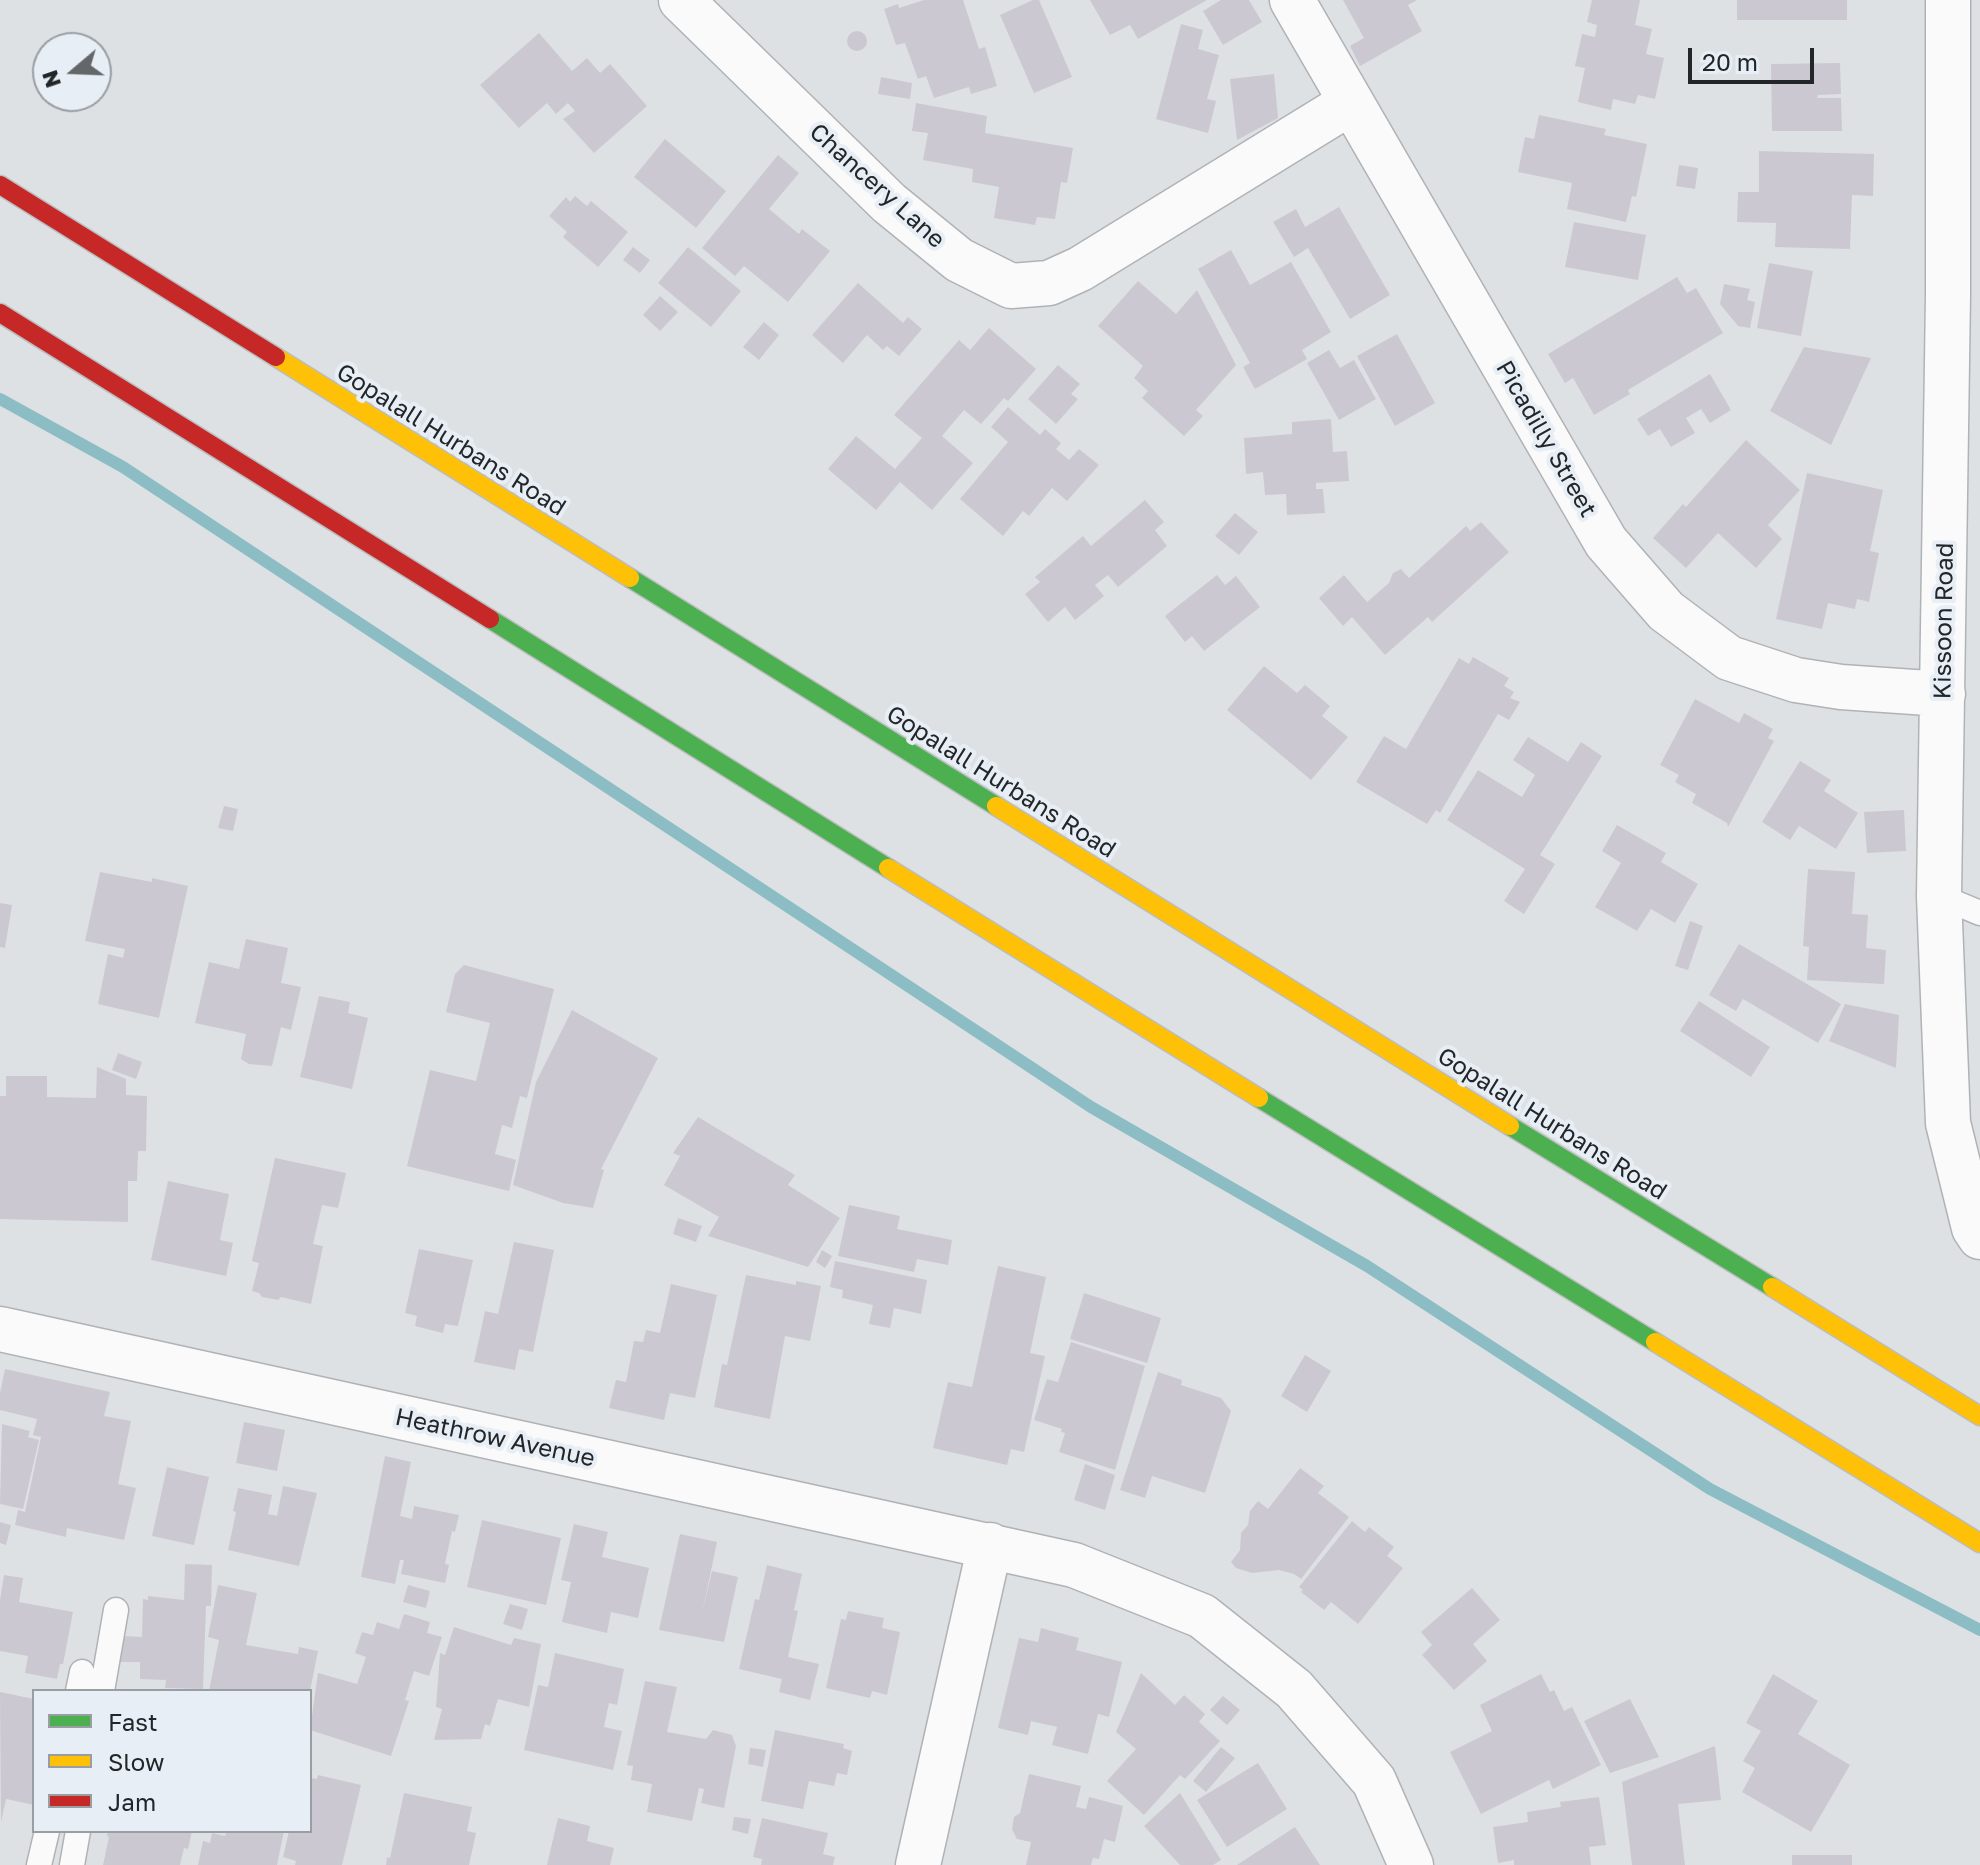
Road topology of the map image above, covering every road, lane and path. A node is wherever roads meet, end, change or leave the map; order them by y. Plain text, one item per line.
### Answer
1 (681, 0) edge
2 (1292, 0) edge
3 (1948, 0) edge
4 (1350, 103) junction
5 (0, 185) edge
6 (1964, 297) edge
7 (0, 313) edge
8 (1943, 694) junction
9 (1939, 896) junction
10 (1980, 913) edge
11 (1980, 1237) edge
12 (0, 1329) edge
13 (1980, 1416) edge
14 (1980, 1543) edge
15 (990, 1545) junction
16 (116, 1610) dead end
17 (102, 1689) edge
18 (47, 1833) edge
19 (78, 1833) edge
20 (39, 1865) edge
21 (72, 1865) edge
22 (918, 1865) edge
23 (1411, 1865) edge

1 - 4 street, Chancery Lane
2 - 4 street, Picadilly Street
3 - 6 street, Kissoon Road
4 - 8 street, Picadilly Street
5 - 13 main road, Gopalall Hurbans Road
6 - 8 street, Kissoon Road
7 - 14 main road
8 - 9 street, Kissoon Road
9 - 10 lane
9 - 11 street, Kissoon Road
12 - 15 street, Heathrow Avenue
15 - 22 street
15 - 23 street, Heathrow Avenue
16 - 17 lane
18 - 20 lane
19 - 21 lane

